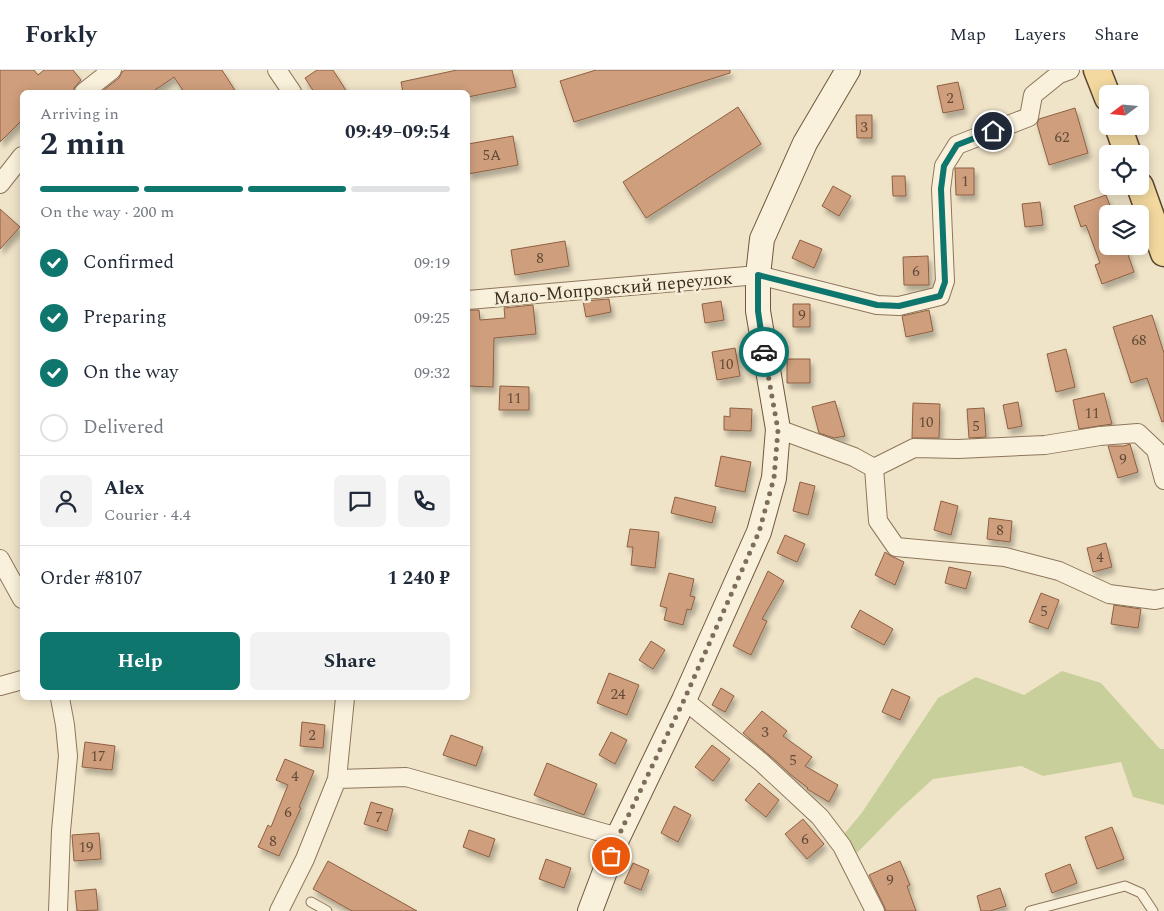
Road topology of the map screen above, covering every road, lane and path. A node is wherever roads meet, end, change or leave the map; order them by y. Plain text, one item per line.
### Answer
1 (112, 70) edge
2 (277, 70) edge
3 (848, 70) edge
4 (1070, 70) edge
5 (1097, 70) edge
6 (1103, 85) edge
7 (87, 90) edge
8 (291, 90) edge
9 (18, 162) edge
10 (0, 184) edge
11 (1143, 195) edge
12 (1164, 253) edge
13 (758, 275) junction
14 (470, 300) edge
15 (778, 430) junction
16 (1160, 449) edge
17 (874, 468) junction
18 (1164, 480) edge
19 (0, 558) edge
20 (20, 595) edge
21 (1164, 598) edge
22 (20, 681) edge
23 (0, 686) edge
24 (60, 700) edge
25 (345, 700) edge
26 (684, 700) junction
27 (336, 779) junction
28 (618, 837) junction
29 (311, 902) dead end
30 (58, 911) edge
31 (279, 911) edge
32 (327, 911) edge
33 (590, 911) edge
34 (875, 911) edge
35 (1030, 911) edge
36 (1153, 911) edge

1 - 7 street
2 - 8 street
3 - 13 main road
4 - 13 street, Мало-Мопровский переулок
5 - 6 main road
9 - 10 street
11 - 12 main road
13 - 14 street, Мало-Мопровский переулок
13 - 15 main road
15 - 17 street
15 - 26 main road
16 - 17 street
16 - 18 street
17 - 21 street
19 - 20 street
22 - 23 street
24 - 30 street
25 - 27 street
26 - 28 main road
26 - 34 street
27 - 28 street
27 - 31 street
28 - 33 main road
29 - 32 lane
35 - 36 lane

